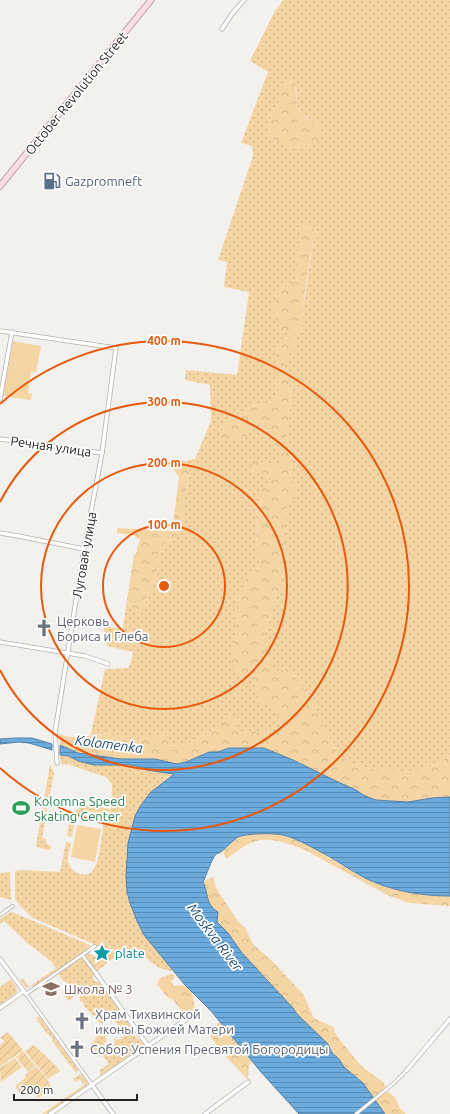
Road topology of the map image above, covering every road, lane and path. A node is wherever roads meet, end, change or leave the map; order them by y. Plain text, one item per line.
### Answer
1 (151, 0) edge
2 (244, 0) edge
3 (222, 29) dead end
4 (0, 186) edge
5 (0, 331) edge
6 (12, 332) junction
7 (0, 398) edge
8 (0, 439) edge
9 (102, 453) junction
10 (0, 533) edge
11 (84, 549) junction
12 (0, 642) edge
13 (68, 653) junction
14 (108, 664) dead end
15 (57, 763) dead end
16 (13, 906) dead end
17 (0, 915) edge
18 (95, 946) dead end
19 (82, 955) junction
20 (0, 959) edge
21 (94, 972) joint
22 (25, 993) junction
23 (0, 1008) edge
24 (188, 1018) dead end
25 (450, 1019) edge
26 (148, 1046) junction
27 (407, 1070) joint
28 (248, 1082) dead end
29 (92, 1085) junction
30 (50, 1114) edge
31 (113, 1114) edge
32 (204, 1114) edge
33 (356, 1114) edge

1 - 4 main road, October Revolution Street
2 - 3 street
5 - 6 street
6 - 7 street
6 - 9 street, Луговая улица
8 - 9 street, Речная улица
9 - 11 street, Луговая улица
10 - 11 street
11 - 13 street, Луговая улица
12 - 13 street
13 - 14 street
13 - 15 street, Луговая улица
16 - 17 street
18 - 19 street
19 - 21 street
19 - 22 street
20 - 22 street
21 - 26 street
22 - 23 street
22 - 29 street
24 - 26 street
25 - 27 street
26 - 29 street
27 - 33 street
28 - 32 street
29 - 30 street
29 - 31 street

